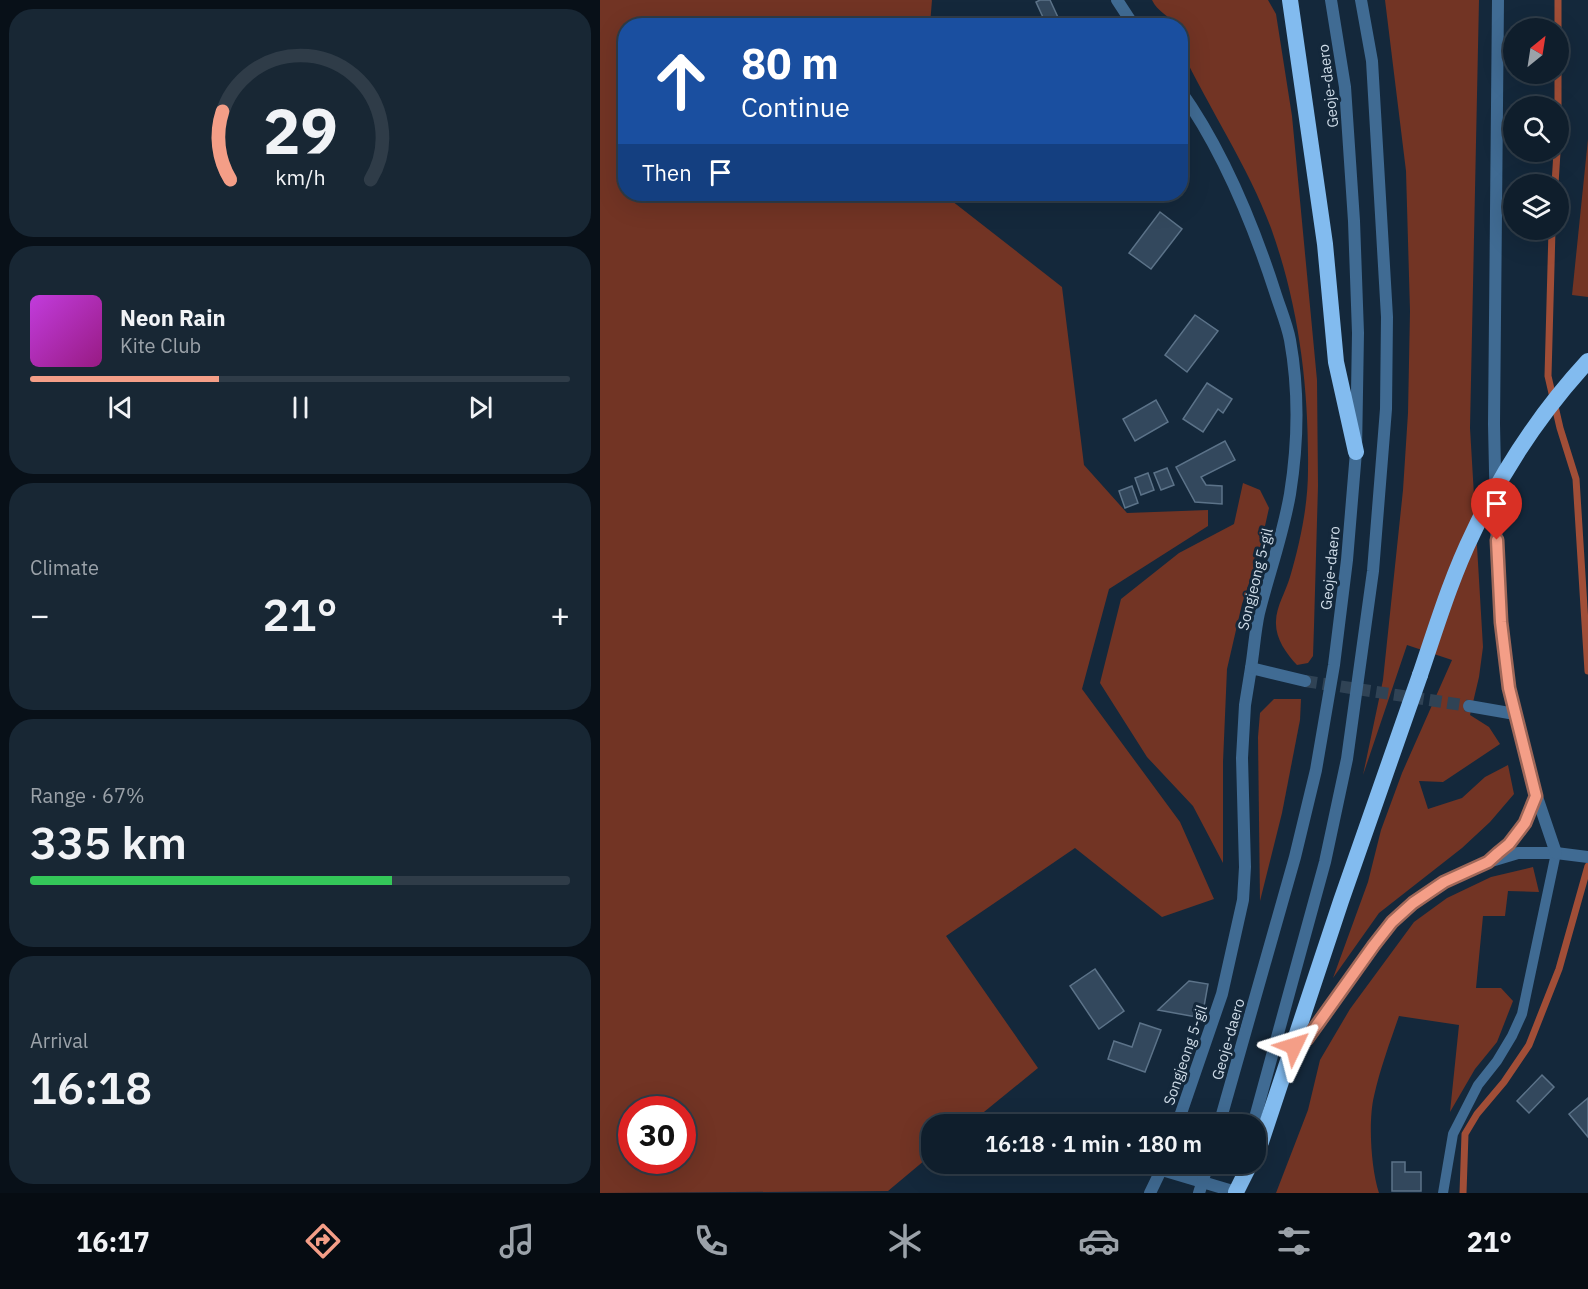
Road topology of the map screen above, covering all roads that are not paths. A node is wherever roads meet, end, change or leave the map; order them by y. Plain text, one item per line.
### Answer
1 (1117, 0) edge
2 (1290, 0) edge
3 (1331, 0) edge
4 (1361, 0) edge
5 (1498, 0) edge
6 (1129, 18) edge
7 (1188, 102) edge
8 (1588, 361) edge
9 (1356, 452) junction
10 (1251, 668) junction
11 (1305, 681) tunnel mouth
12 (1469, 706) tunnel mouth
13 (1515, 714) junction
14 (1536, 796) junction
15 (1556, 853) junction
16 (1584, 856) edge
17 (1488, 862) junction
18 (1294, 1046) junction
19 (1181, 1114) edge
20 (1222, 1114) edge
21 (1256, 1114) edge
22 (1266, 1124) edge
23 (1160, 1174) edge
24 (1176, 1174) edge
25 (1240, 1174) edge
26 (1245, 1174) edge
27 (1201, 1187) edge
28 (1236, 1192) edge
29 (1150, 1193) edge
30 (1443, 1193) edge

1 - 6 street
2 - 9 highway
3 - 9 street, Geoje-daero
4 - 21 street
5 - 13 street
7 - 10 street, Songjeong 5-gil
8 - 18 highway, bridge
9 - 20 street, Geoje-daero
10 - 11 street
10 - 19 street, Songjeong 5-gil
12 - 13 street
13 - 14 street
14 - 15 street
14 - 17 street
15 - 16 street
15 - 17 street
15 - 30 lane
17 - 18 street
18 - 22 highway
23 - 29 street
24 - 27 street
25 - 28 street
26 - 28 highway
27 - 28 street

